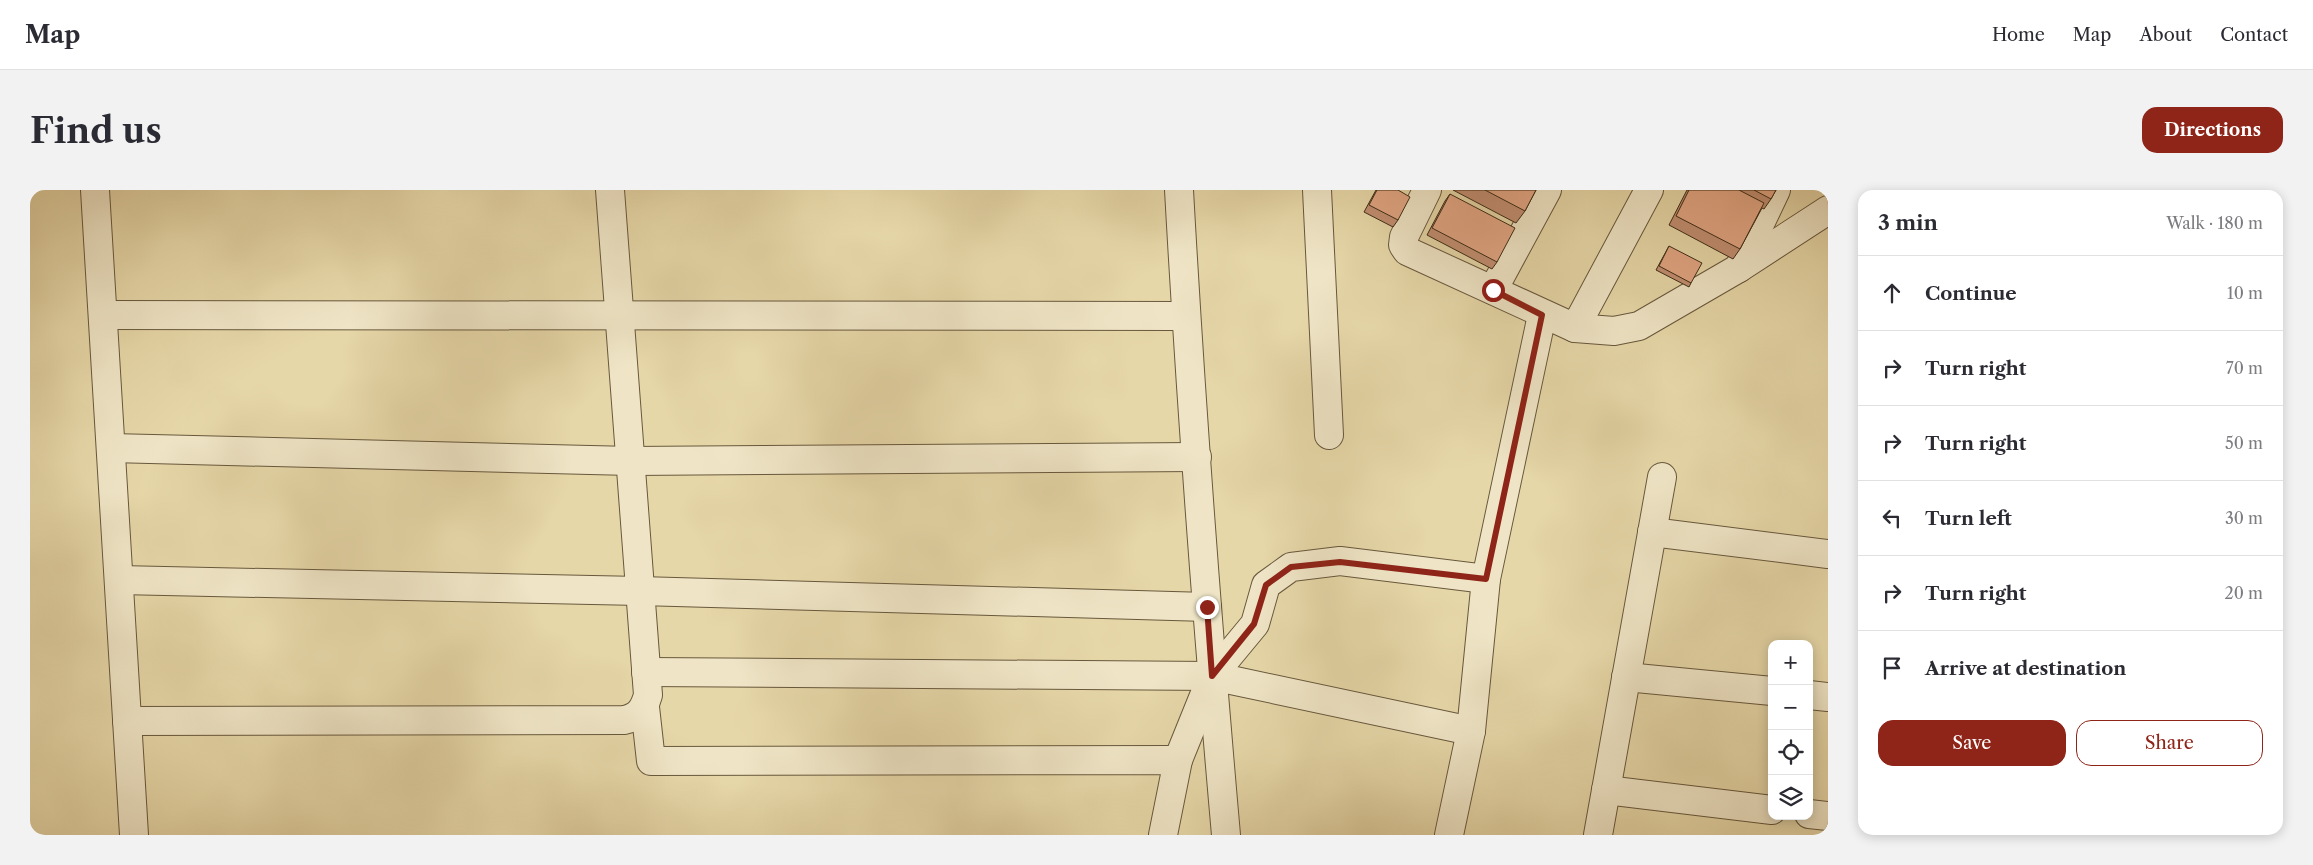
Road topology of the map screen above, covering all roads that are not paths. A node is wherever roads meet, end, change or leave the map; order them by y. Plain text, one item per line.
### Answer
1 (96, 190) edge
2 (610, 190) edge
3 (1179, 190) edge
4 (1317, 190) edge
5 (1427, 190) edge
6 (1547, 190) edge
7 (1649, 190) edge
8 (1776, 190) edge
9 (1828, 210) edge
10 (1739, 268) junction
11 (1493, 290) junction
12 (103, 315) junction
13 (620, 315) junction
14 (1542, 315) junction
15 (1186, 316) junction
16 (1574, 328) junction
17 (1329, 435) dead end
18 (111, 448) junction
19 (1197, 457) junction
20 (631, 461) junction
21 (1662, 477) dead end
22 (1652, 532) junction
23 (1828, 554) edge
24 (1486, 579) junction
25 (119, 580) junction
26 (640, 591) junction
27 (1207, 607) junction
28 (646, 672) junction
29 (1212, 676) junction
30 (1626, 677) junction
31 (1768, 691) edge
32 (1813, 695) edge
33 (1828, 696) edge
34 (645, 707) junction
35 (127, 721) junction
36 (1471, 731) junction
37 (1178, 760) junction
38 (1606, 790) junction
39 (1768, 810) edge
40 (1813, 814) edge
41 (1828, 816) edge
42 (134, 835) edge
43 (1163, 835) edge
44 (1226, 835) edge
45 (1450, 835) edge
46 (1598, 835) edge

1 - 12 street
2 - 13 street
3 - 15 street
4 - 17 street
5 - 11 street
6 - 11 street
7 - 16 street
8 - 10 street
9 - 10 street
10 - 16 street
11 - 14 street
12 - 13 street
12 - 18 street
13 - 15 street
13 - 20 street
14 - 16 street
14 - 24 street
15 - 19 street
18 - 20 street
18 - 25 street
19 - 20 street
19 - 27 street
20 - 26 street
21 - 22 street
22 - 23 street
22 - 30 street
24 - 29 street
24 - 36 street
25 - 26 street
25 - 35 street
26 - 27 street
26 - 28 street
27 - 29 street
28 - 29 street
28 - 34 street
29 - 36 street
29 - 37 street
29 - 44 street
30 - 31 street
30 - 38 street
32 - 33 street
34 - 35 street
34 - 37 street
35 - 42 street
36 - 45 street
37 - 43 street
38 - 39 street
38 - 46 street
40 - 41 street

